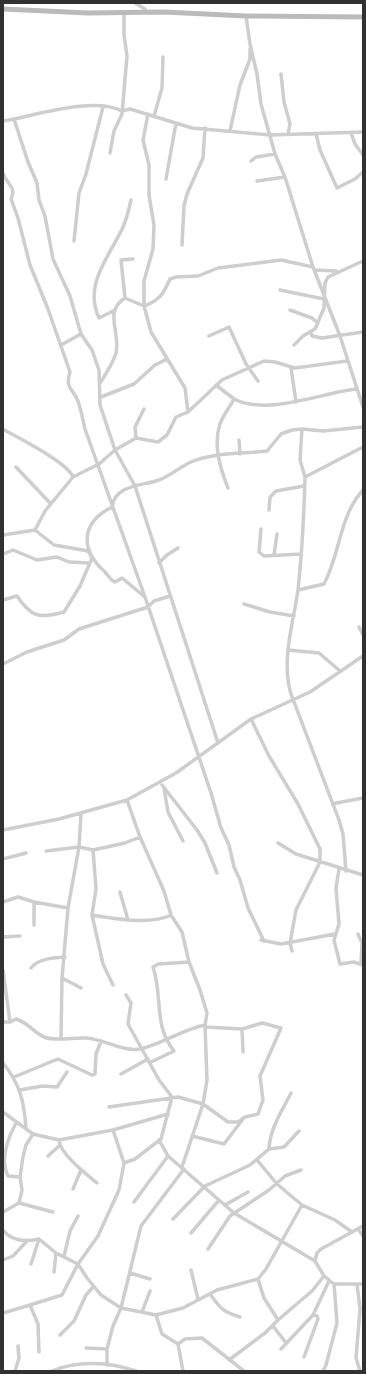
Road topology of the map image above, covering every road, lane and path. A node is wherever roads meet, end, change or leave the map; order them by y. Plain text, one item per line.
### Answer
1 (135, 3) edge
2 (3, 9) edge
3 (124, 12) junction
4 (145, 12) junction
5 (246, 16) junction
6 (363, 17) edge
7 (250, 44) junction
8 (163, 57) dead end
9 (281, 74) dead end
10 (103, 107) junction
11 (122, 111) junction
12 (148, 114) junction
13 (154, 116) junction
14 (14, 119) junction
15 (3, 121) edge
16 (176, 123) junction
17 (205, 128) junction
18 (230, 131) junction
19 (363, 132) edge
20 (351, 133) junction
21 (288, 134) junction
22 (316, 134) junction
23 (270, 135) junction
24 (110, 153) dead end
25 (276, 154) junction
26 (363, 155) edge
27 (251, 161) dead end
28 (363, 172) edge
29 (3, 173) edge
30 (285, 177) junction
31 (166, 179) dead end
32 (258, 181) dead end
33 (131, 200) dead end
34 (74, 240) dead end
35 (182, 245) dead end
36 (132, 259) dead end
37 (363, 261) edge
38 (314, 268) junction
39 (338, 271) junction
40 (280, 290) dead end
41 (125, 298) junction
42 (324, 299) junction
43 (144, 306) junction
44 (290, 310) dead end
45 (113, 311) junction
46 (318, 323) junction
47 (363, 332) edge
48 (311, 333) junction
49 (81, 334) junction
50 (209, 336) dead end
51 (340, 336) junction
52 (61, 345) junction
53 (294, 345) dead end
54 (167, 359) junction
55 (347, 361) junction
56 (291, 368) junction
57 (249, 369) junction
58 (258, 381) dead end
59 (216, 385) junction
60 (99, 386) junction
61 (356, 389) junction
62 (363, 391) edge
63 (360, 395) junction
64 (101, 397) junction
65 (234, 399) junction
66 (296, 402) junction
67 (363, 407) edge
68 (144, 409) dead end
69 (188, 412) junction
70 (363, 427) edge
71 (3, 429) edge
72 (302, 429) junction
73 (136, 438) junction
74 (239, 440) dead end
75 (363, 447) edge
76 (115, 450) junction
77 (240, 454) junction
78 (218, 456) junction
79 (99, 464) junction
80 (16, 467) dead end
81 (73, 477) junction
82 (305, 477) junction
83 (135, 486) junction
84 (304, 486) junction
85 (228, 488) dead end
86 (363, 490) edge
87 (51, 504) junction
88 (112, 507) junction
89 (269, 510) dead end
90 (261, 529) dead end
91 (35, 530) junction
92 (277, 534) dead end
93 (3, 535) edge
94 (178, 548) dead end
95 (3, 554) edge
96 (301, 554) junction
97 (274, 555) junction
98 (92, 558) junction
99 (90, 563) junction
100 (160, 563) junction
101 (298, 590) junction
102 (170, 596) junction
103 (145, 597) junction
104 (3, 600) edge
105 (244, 604) dead end
106 (148, 607) junction
107 (294, 616) junction
108 (359, 627) dead end
109 (363, 635) edge
110 (288, 650) junction
111 (362, 657) edge
112 (363, 663) edge
113 (3, 664) edge
114 (340, 671) junction
115 (293, 698) junction
116 (251, 719) junction
117 (218, 743) junction
118 (198, 758) junction
119 (168, 778) junction
120 (155, 786) junction
121 (163, 787) junction
122 (363, 798) edge
123 (128, 800) junction
124 (333, 806) junction
125 (81, 814) junction
126 (3, 830) edge
127 (140, 837) junction
128 (183, 841) dead end
129 (278, 843) dead end
130 (80, 847) junction
131 (93, 850) junction
132 (46, 851) dead end
133 (26, 853) dead end
134 (3, 859) edge
135 (320, 862) junction
136 (339, 869) junction
137 (346, 871) junction
138 (217, 873) dead end
139 (363, 875) edge
140 (120, 892) dead end
141 (3, 902) edge
142 (34, 902) junction
143 (68, 908) junction
144 (92, 915) junction
145 (171, 915) junction
146 (128, 920) junction
147 (34, 925) dead end
148 (335, 934) junction
149 (358, 934) dead end
150 (20, 936) dead end
151 (3, 937) edge
152 (290, 943) junction
153 (292, 951) dead end
154 (65, 957) junction
155 (188, 962) junction
156 (362, 964) edge
157 (31, 968) dead end
158 (3, 970) edge
159 (62, 978) junction
160 (112, 984) dead end
161 (81, 988) dead end
162 (126, 995) dead end
163 (3, 1022) edge
164 (10, 1022) junction
165 (206, 1026) junction
166 (242, 1029) junction
167 (61, 1039) junction
168 (101, 1041) junction
169 (166, 1041) junction
170 (142, 1048) junction
171 (243, 1052) dead end
172 (148, 1059) junction
173 (151, 1062) junction
174 (3, 1063) edge
175 (67, 1072) dead end
176 (121, 1074) dead end
177 (14, 1077) junction
178 (20, 1090) junction
179 (291, 1093) dead end
180 (172, 1097) junction
181 (203, 1104) junction
182 (109, 1107) dead end
183 (3, 1112) edge
184 (168, 1114) junction
185 (245, 1117) junction
186 (16, 1123) junction
187 (26, 1128) junction
188 (112, 1130) junction
189 (299, 1131) dead end
190 (33, 1134) junction
191 (192, 1136) junction
192 (59, 1140) junction
193 (159, 1140) junction
194 (59, 1146) junction
195 (269, 1149) junction
196 (48, 1156) dead end
197 (168, 1156) junction
198 (258, 1160) junction
199 (124, 1163) junction
200 (183, 1168) junction
201 (81, 1170) junction
202 (301, 1170) dead end
203 (20, 1177) junction
204 (97, 1184) dead end
205 (277, 1184) junction
206 (205, 1186) junction
207 (73, 1189) dead end
208 (248, 1192) dead end
209 (219, 1200) junction
210 (134, 1202) dead end
211 (18, 1203) junction
212 (225, 1205) junction
213 (302, 1205) junction
214 (3, 1212) edge
215 (53, 1212) dead end
216 (234, 1213) junction
217 (78, 1216) dead end
218 (173, 1220) dead end
219 (363, 1226) edge
220 (3, 1230) edge
221 (357, 1230) junction
222 (352, 1232) junction
223 (191, 1233) dead end
224 (363, 1236) edge
225 (39, 1239) junction
226 (27, 1241) junction
227 (280, 1242) junction
228 (208, 1249) dead end
229 (56, 1252) junction
230 (64, 1256) junction
231 (3, 1260) edge
232 (315, 1261) junction
233 (31, 1264) dead end
234 (78, 1264) junction
235 (191, 1270) dead end
236 (54, 1272) dead end
237 (130, 1274) junction
238 (324, 1276) junction
239 (150, 1279) dead end
240 (258, 1279) junction
241 (329, 1281) junction
242 (334, 1284) junction
243 (357, 1284) junction
244 (363, 1284) edge
245 (93, 1287) junction
246 (150, 1291) dead end
247 (210, 1294) junction
248 (198, 1299) junction
249 (30, 1305) junction
250 (121, 1308) junction
251 (142, 1312) junction
252 (3, 1313) edge
253 (156, 1315) junction
254 (313, 1315) junction
255 (240, 1317) dead end
256 (278, 1320) junction
257 (273, 1326) junction
258 (60, 1335) dead end
259 (286, 1343) junction
260 (178, 1344) junction
261 (18, 1346) dead end
262 (86, 1348) dead end
263 (107, 1349) junction
264 (281, 1349) dead end
265 (38, 1352) dead end
266 (304, 1357) dead end
267 (230, 1360) junction
268 (107, 1365) junction
269 (15, 1371) edge
270 (52, 1371) edge
271 (136, 1371) edge
272 (183, 1371) edge
273 (244, 1371) edge
274 (323, 1371) edge
275 (360, 1371) edge

1 - 4 street
2 - 3 street
3 - 4 street
3 - 11 street
4 - 5 street
5 - 6 street
5 - 7 street
7 - 18 street
7 - 23 street
8 - 13 street
9 - 21 street
10 - 11 street
10 - 14 street
10 - 34 street
11 - 12 street
11 - 24 street
12 - 13 street
12 - 43 street
13 - 16 street
14 - 15 street
14 - 49 street
16 - 17 street
16 - 31 street
17 - 18 street
17 - 35 street
18 - 23 street
19 - 20 street
20 - 22 street
20 - 26 street
21 - 22 street
21 - 23 street
22 - 28 street
23 - 25 street
25 - 27 street
25 - 30 street
29 - 52 street
30 - 32 street
30 - 38 street
33 - 45 street
36 - 41 street
37 - 39 street
38 - 39 street
38 - 42 street
38 - 43 street
39 - 42 street
40 - 42 street
41 - 43 street
41 - 45 street
42 - 46 street
42 - 51 street
43 - 54 street
44 - 46 street
45 - 60 street
46 - 48 street
47 - 51 street
48 - 51 street
48 - 53 street
49 - 52 street
49 - 60 street
50 - 57 street
51 - 55 street
52 - 79 street
54 - 64 street
54 - 69 street
55 - 56 street
55 - 61 street
56 - 57 street
56 - 66 street
57 - 58 street
57 - 59 street
59 - 65 street
59 - 69 street
60 - 64 street
61 - 63 street
61 - 66 street
62 - 63 street
63 - 67 street
64 - 76 street
65 - 66 street
65 - 78 street
68 - 73 street
69 - 73 street
70 - 72 street
71 - 81 street
72 - 77 street
72 - 82 street
73 - 76 street
74 - 77 street
75 - 82 street
76 - 79 street
76 - 83 street
77 - 78 street
78 - 83 street
78 - 85 street
79 - 81 street
79 - 88 street
80 - 87 street
81 - 87 street
82 - 84 street
83 - 88 street
83 - 100 street
84 - 89 street
84 - 96 street
86 - 101 street
87 - 91 street
88 - 98 street
88 - 103 street
90 - 97 street
91 - 93 street
91 - 98 street
92 - 97 street
94 - 100 street
95 - 99 street
96 - 97 street
96 - 101 street
98 - 99 street
98 - 103 street
99 - 104 street
100 - 102 street
101 - 107 street
102 - 106 street
102 - 117 street
103 - 106 street
105 - 107 street
106 - 113 street
106 - 118 street
107 - 110 street
108 - 109 street
110 - 114 street
110 - 115 street
111 - 112 street
111 - 114 street
114 - 115 street
115 - 116 street
115 - 124 street
116 - 117 street
116 - 135 street
117 - 118 street
118 - 119 street
118 - 152 street
119 - 120 street
119 - 121 street
120 - 121 street
120 - 123 street
121 - 128 street
121 - 138 street
122 - 124 street
123 - 125 street
123 - 127 street
124 - 137 street
125 - 126 street
125 - 130 street
127 - 131 street
127 - 145 street
129 - 135 street
130 - 131 street
130 - 132 street
130 - 143 street
131 - 144 street
133 - 134 street
135 - 136 street
135 - 152 street
136 - 137 street
136 - 148 street
137 - 139 street
140 - 146 street
141 - 142 street
142 - 143 street
142 - 147 street
143 - 154 street
144 - 146 street
144 - 160 street
145 - 146 street
145 - 155 street
148 - 152 street
148 - 156 street
149 - 156 street
150 - 151 street
152 - 153 street
154 - 157 street
154 - 159 street
155 - 165 street
155 - 169 street
158 - 164 street
159 - 161 street
159 - 167 street
162 - 170 street
163 - 164 street
164 - 167 street
165 - 166 street
165 - 169 street
165 - 181 street
166 - 171 street
166 - 185 street
167 - 168 street
168 - 170 street
168 - 177 street
169 - 170 street
169 - 173 street
170 - 172 street
172 - 173 street
172 - 176 street
173 - 180 street
174 - 177 street
175 - 178 street
177 - 178 street
178 - 187 street
179 - 195 street
180 - 181 street
180 - 182 street
180 - 184 street
181 - 185 street
181 - 191 street
183 - 186 street
184 - 188 street
184 - 193 street
185 - 191 street
186 - 187 street
186 - 203 street
187 - 190 street
188 - 192 street
188 - 199 street
189 - 195 street
190 - 192 street
190 - 203 street
191 - 200 street
192 - 194 street
193 - 197 street
193 - 199 street
194 - 196 street
194 - 201 street
195 - 198 street
197 - 200 street
197 - 210 street
198 - 205 street
198 - 206 street
199 - 234 street
200 - 206 street
200 - 237 street
201 - 204 street
201 - 207 street
202 - 205 street
203 - 211 street
205 - 213 street
205 - 216 street
206 - 209 street
206 - 218 street
208 - 212 street
209 - 212 street
209 - 223 street
211 - 214 street
211 - 215 street
212 - 216 street
213 - 222 street
213 - 227 street
216 - 227 street
216 - 228 street
217 - 230 street
219 - 221 street
220 - 226 street
221 - 222 street
221 - 224 street
222 - 232 street
225 - 226 street
225 - 229 street
225 - 233 street
226 - 231 street
227 - 232 street
227 - 240 street
229 - 230 street
229 - 236 street
230 - 234 street
232 - 238 street
234 - 245 street
234 - 249 street
235 - 248 street
237 - 239 street
237 - 250 street
238 - 241 street
238 - 256 street
240 - 247 street
240 - 256 street
241 - 242 street
241 - 254 street
242 - 243 street
242 - 274 street
243 - 244 street
243 - 275 street
245 - 250 street
245 - 258 street
246 - 251 street
247 - 248 street
247 - 255 street
248 - 253 street
249 - 252 street
249 - 265 street
250 - 251 street
250 - 263 street
251 - 253 street
253 - 260 street
254 - 259 street
254 - 266 street
256 - 257 street
257 - 259 street
257 - 267 street
259 - 264 street
260 - 267 street
260 - 272 street
261 - 269 street
262 - 263 street
263 - 268 street
267 - 273 street
268 - 270 street
268 - 271 street

